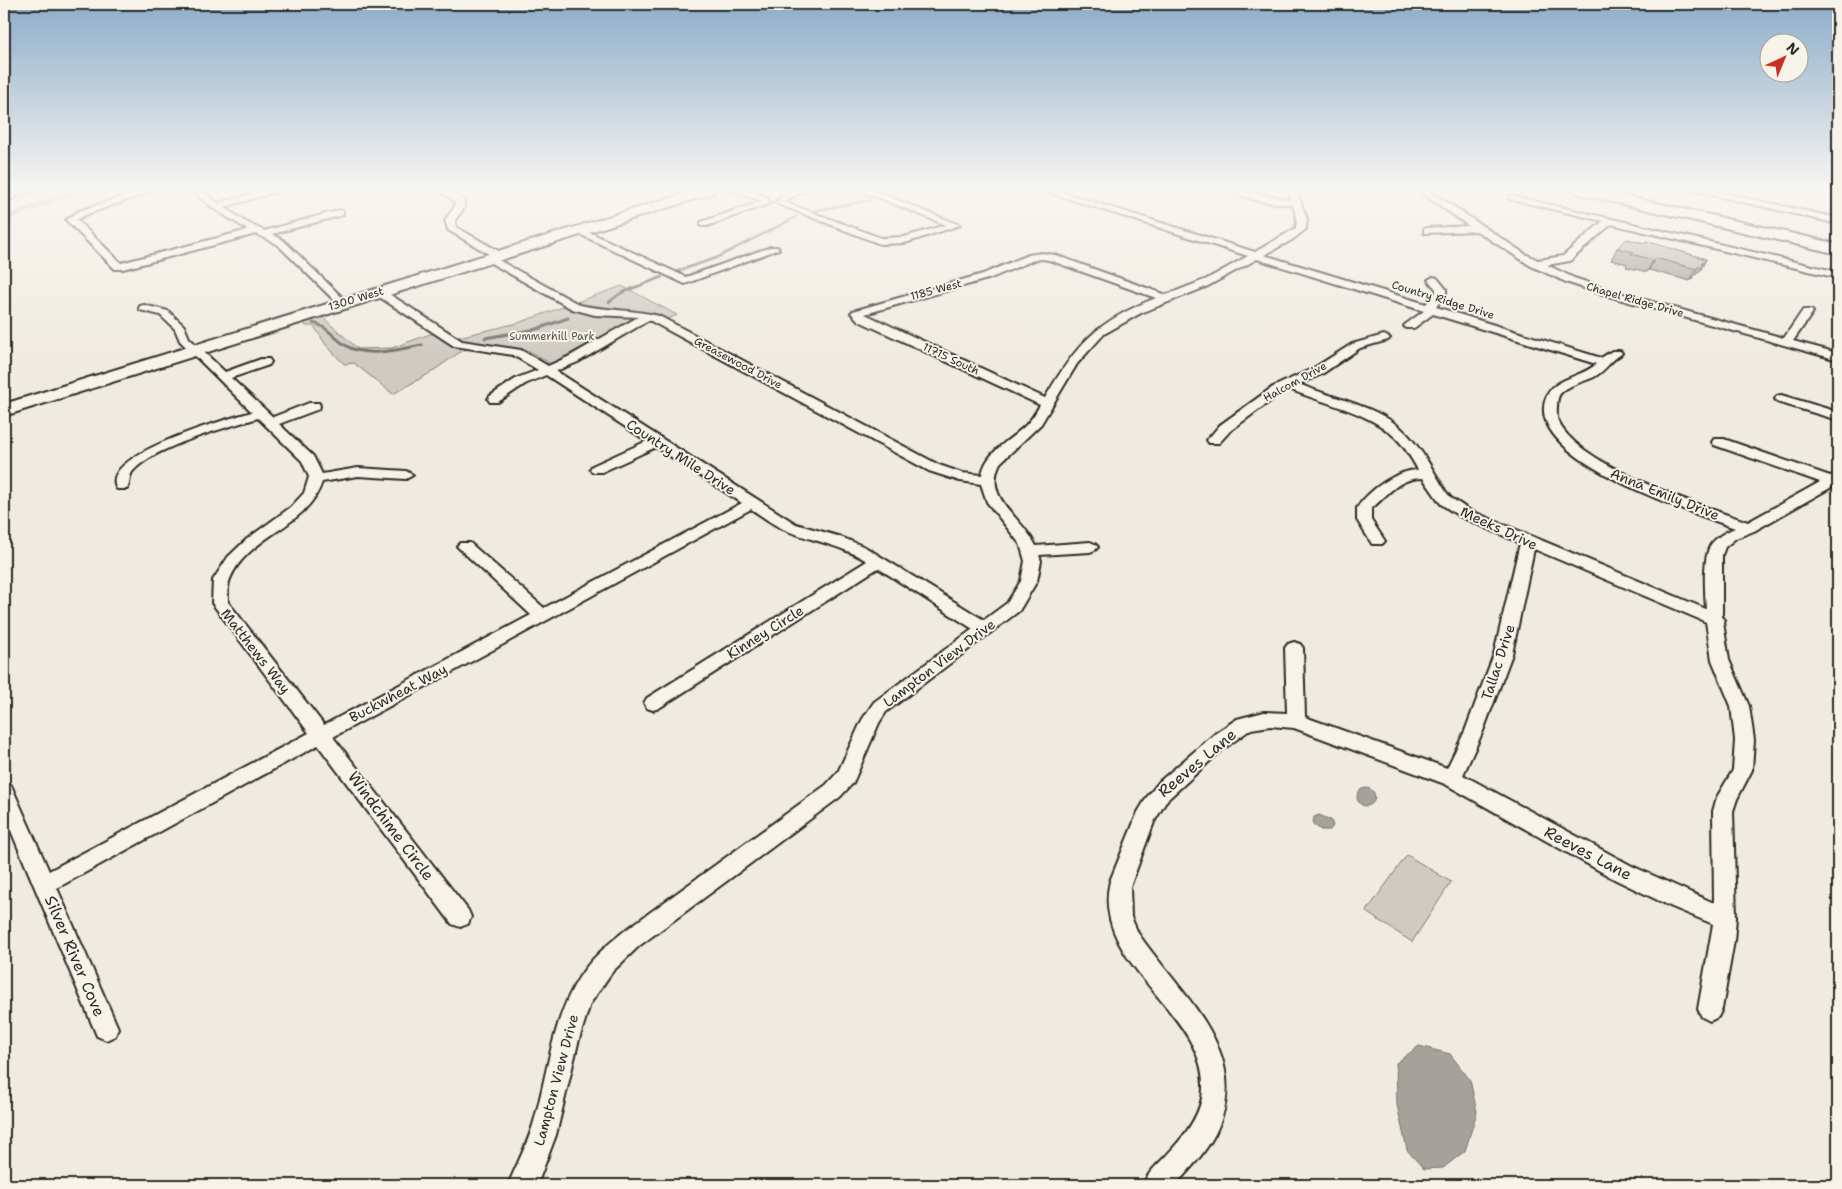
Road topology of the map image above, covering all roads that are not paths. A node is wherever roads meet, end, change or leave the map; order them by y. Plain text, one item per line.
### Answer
1 (97, 245) edge
2 (205, 245) edge
3 (284, 245) edge
4 (477, 245) edge
5 (527, 245) edge
6 (610, 245) edge
7 (1222, 245) edge
8 (1274, 245) edge
9 (1507, 245) edge
10 (1580, 245) edge
11 (1716, 245) edge
12 (1823, 245) edge
13 (774, 249) dead end
14 (1838, 249) edge
15 (493, 256) junction
16 (1042, 256) joint
17 (1256, 256) junction
18 (1535, 264) junction
19 (1838, 275) edge
20 (1433, 280) dead end
21 (379, 292) junction
22 (1165, 298) junction
23 (342, 303) junction
24 (144, 308) dead end
25 (1430, 309) junction
26 (1808, 312) dead end
27 (856, 313) joint
28 (648, 316) junction
29 (1410, 326) dead end
30 (1384, 338) dead end
31 (1786, 342) junction
32 (194, 350) junction
33 (1616, 353) dead end
34 (1838, 357) edge
35 (265, 362) dead end
36 (1604, 363) junction
37 (547, 370) junction
38 (222, 376) junction
39 (1288, 384) junction
40 (1781, 398) dead end
41 (494, 399) dead end
42 (1046, 403) junction
43 (314, 406) dead end
44 (4, 409) edge
45 (1838, 416) edge
46 (265, 418) junction
47 (1214, 440) dead end
48 (657, 441) junction
49 (1719, 442) dead end
50 (597, 469) dead end
51 (1427, 474) junction
52 (406, 475) dead end
53 (316, 479) junction
54 (1835, 479) edge
55 (986, 480) junction
56 (122, 486) dead end
57 (752, 503) junction
58 (1749, 528) junction
59 (1376, 541) dead end
60 (1528, 542) junction
61 (465, 546) dead end
62 (1090, 547) dead end
63 (1031, 551) junction
64 (878, 561) junction
65 (543, 616) junction
66 (1716, 620) junction
67 (984, 628) junction
68 (1294, 648) dead end
69 (653, 702) dead end
70 (1296, 721) junction
71 (321, 735) junction
72 (1452, 778) junction
73 (4, 791) edge
74 (44, 884) junction
75 (460, 917) dead end
76 (1725, 918) junction
77 (1710, 1009) dead end
78 (106, 1028) dead end
79 (522, 1185) edge
80 (1158, 1185) edge

1 - 2 street
3 - 23 street
4 - 15 street, Greasewood Drive
5 - 15 street, 1300 West
6 - 13 street
7 - 17 street, Country Ridge Drive
8 - 17 street
9 - 18 street, Chapel Ridge Drive
10 - 18 street
11 - 19 street
12 - 14 main road
15 - 21 street, 1300 West
15 - 28 street, Greasewood Drive
16 - 22 street
16 - 27 street, 1185 West
17 - 22 street
17 - 25 street, Country Ridge Drive
18 - 31 street, Chapel Ridge Drive
20 - 25 street
21 - 23 street, 1300 West
21 - 37 street, Country Mile Drive
22 - 42 street
23 - 32 street, 1300 West
24 - 32 street
25 - 29 street
25 - 36 street, Country Ridge Drive
26 - 31 street
27 - 42 street, 11715 South
28 - 37 street
28 - 55 street, Greasewood Drive
30 - 39 street, Halcom Drive
31 - 34 street, Chapel Ridge Drive
32 - 38 street
32 - 44 street, 1300 West
33 - 36 street, Anna Emily Drive
35 - 38 street
36 - 58 street, Anna Emily Drive
37 - 41 street
37 - 48 street, Country Mile Drive
38 - 46 street
39 - 47 street, Halcom Drive
39 - 51 street, Meeks Drive
40 - 45 street
42 - 55 street
43 - 46 street
46 - 53 street
46 - 56 street
48 - 50 street
48 - 57 street, Country Mile Drive
49 - 54 street
51 - 59 street
51 - 60 street, Meeks Drive
52 - 53 street
53 - 71 street, Matthews Way
54 - 58 street
55 - 63 street, Lampton View Drive
57 - 64 street, Country Mile Drive
57 - 65 street, Buckwheat Way
58 - 66 street
60 - 66 street, Meeks Drive
60 - 72 street, Tallac Drive
61 - 65 street
62 - 63 street
63 - 67 street, Lampton View Drive
64 - 67 street, Country Mile Drive
64 - 69 street, Kinney Circle
65 - 71 street, Buckwheat Way
66 - 76 street
67 - 79 street, Lampton View Drive
68 - 70 street
70 - 72 street, Reeves Lane
70 - 80 street, Reeves Lane
71 - 74 street, Buckwheat Way
71 - 75 street, Windchime Circle
72 - 76 street, Reeves Lane
73 - 74 street, Silver River Cove
74 - 78 street, Silver River Cove
76 - 77 street

